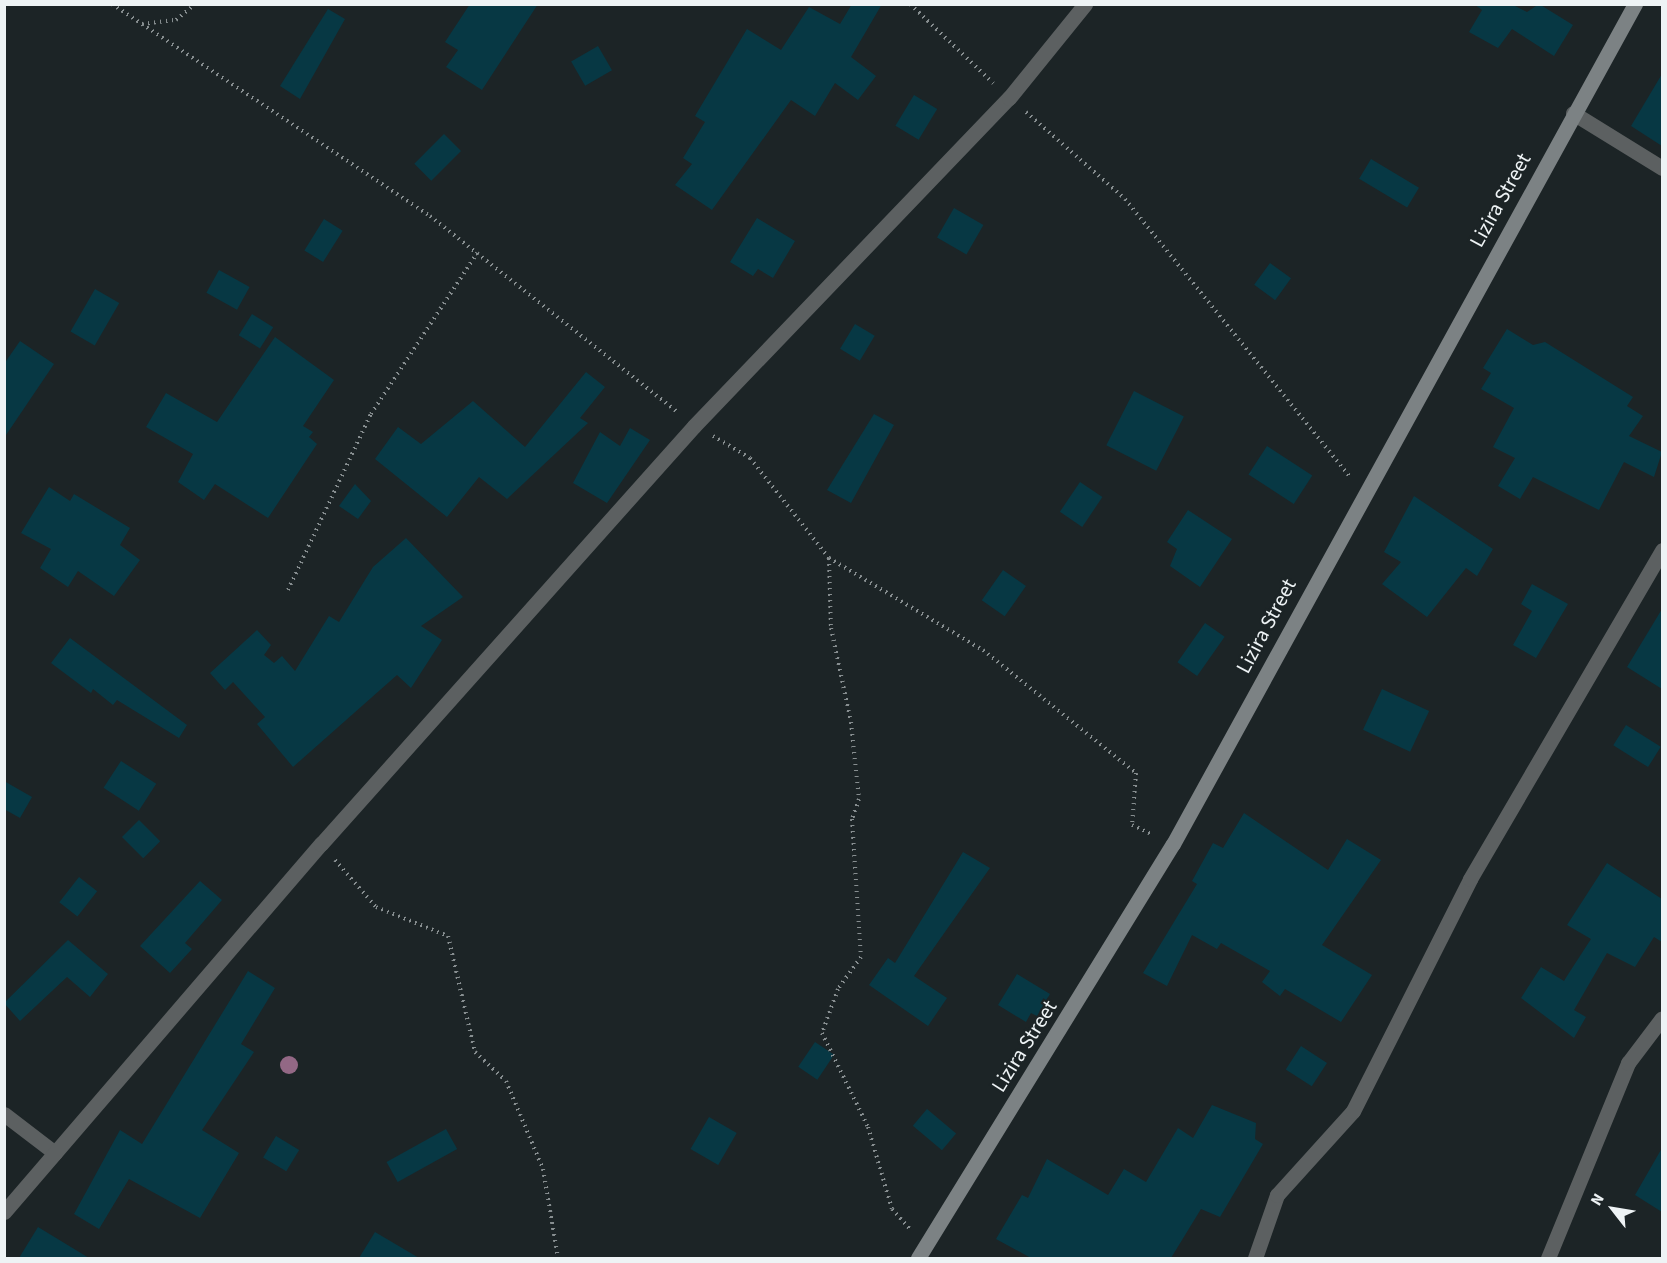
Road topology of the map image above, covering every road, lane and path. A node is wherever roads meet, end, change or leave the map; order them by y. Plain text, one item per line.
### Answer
1 (111, 4) edge
2 (195, 4) edge
3 (910, 4) edge
4 (1085, 4) edge
5 (1635, 4) edge
6 (141, 25) junction
7 (1009, 98) junction
8 (1573, 113) junction
9 (1662, 168) edge
10 (477, 253) junction
11 (694, 426) junction
12 (1363, 491) junction
13 (1662, 550) edge
14 (829, 558) junction
15 (288, 590) dead end
16 (321, 844) junction
17 (1173, 844) junction
18 (1662, 1018) edge
19 (4, 1114) edge
20 (55, 1153) junction
21 (4, 1212) edge
22 (921, 1252) edge
23 (558, 1258) edge
24 (1255, 1258) edge
25 (1548, 1258) edge

1 - 6 path
2 - 6 path
3 - 7 path
4 - 7 street
5 - 8 street, Lizira Street
6 - 10 path
7 - 11 street
7 - 12 path
8 - 9 street
8 - 12 street, Lizira Street
10 - 11 path
10 - 15 path
11 - 14 path
11 - 16 street
12 - 17 street, Lizira Street
13 - 24 street
14 - 17 path
14 - 22 path
16 - 20 street
16 - 23 path
17 - 22 street, Lizira Street
18 - 25 street
19 - 20 street
20 - 21 street

